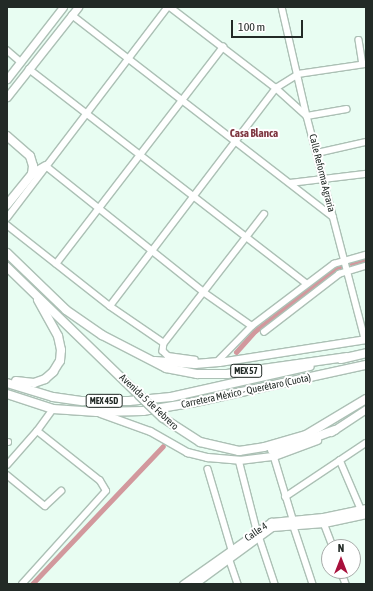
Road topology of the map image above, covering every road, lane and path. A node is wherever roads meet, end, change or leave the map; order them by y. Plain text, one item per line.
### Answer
1 (78, 7) edge
2 (169, 7) edge
3 (282, 7) edge
4 (61, 8) edge
5 (72, 15) junction
6 (359, 40) dead end
7 (223, 47) junction
8 (7, 50) edge
9 (128, 59) junction
10 (21, 62) junction
11 (365, 64) edge
12 (29, 69) junction
13 (298, 74) junction
14 (7, 79) edge
15 (276, 88) junction
16 (7, 97) edge
17 (181, 101) junction
18 (346, 109) dead end
19 (86, 113) junction
20 (307, 116) junction
21 (7, 136) edge
22 (235, 141) junction
23 (366, 142) edge
24 (317, 153) junction
25 (139, 154) junction
26 (46, 166) junction
27 (32, 174) junction
28 (366, 174) edge
29 (324, 180) junction
30 (290, 183) junction
31 (193, 195) junction
32 (7, 205) edge
33 (98, 207) junction
34 (264, 214) dead end
35 (333, 217) junction
36 (7, 218) edge
37 (7, 224) edge
38 (247, 236) junction
39 (151, 251) junction
40 (7, 253) edge
41 (366, 254) edge
42 (345, 259) junction
43 (56, 264) junction
44 (366, 266) edge
45 (7, 267) edge
46 (347, 270) junction
47 (307, 284) junction
48 (34, 292) junction
49 (205, 293) junction
50 (110, 306) junction
51 (252, 326) junction
52 (264, 332) dead end
53 (366, 339) edge
54 (164, 343) junction
55 (366, 353) edge
56 (346, 358) junction
57 (147, 360) junction
58 (219, 362) junction
59 (366, 365) edge
60 (7, 378) edge
61 (7, 383) edge
62 (7, 395) edge
63 (366, 399) edge
64 (53, 409) junction
65 (366, 409) edge
66 (97, 412) junction
67 (335, 430) junction
68 (37, 432) junction
69 (366, 443) edge
70 (240, 451) junction
71 (274, 456) junction
72 (239, 460) junction
73 (340, 460) junction
74 (7, 465) edge
75 (208, 469) dead end
76 (7, 475) edge
77 (61, 491) dead end
78 (285, 497) junction
79 (365, 513) edge
80 (293, 521) junction
81 (324, 523) junction
82 (258, 533) junction
83 (330, 539) edge
84 (232, 550) junction
85 (229, 558) junction
86 (198, 583) edge
87 (22, 584) edge
88 (183, 584) edge
89 (238, 584) edge
90 (275, 584) edge
91 (313, 584) edge

1 - 5 main road
2 - 7 street
2 - 9 street
3 - 13 street, Calle Reforma Agraria
4 - 10 main road
5 - 9 street
5 - 12 main road
6 - 11 street
7 - 15 street
7 - 17 street
8 - 10 street
9 - 17 street
9 - 19 street
10 - 14 main road
11 - 13 street
12 - 16 main road
12 - 19 street
13 - 15 street
13 - 20 street, Calle Reforma Agraria
15 - 20 street
15 - 22 street
17 - 22 street
17 - 25 street
18 - 20 street
19 - 25 street
19 - 26 street
20 - 24 street, Calle Reforma Agraria
21 - 27 highway
22 - 30 street
22 - 31 street
23 - 24 street
24 - 29 street, Calle Reforma Agraria
25 - 31 street
25 - 33 street
26 - 27 highway
26 - 33 street
26 - 36 street
27 - 32 highway
28 - 29 street
29 - 30 street
29 - 35 street, Calle Reforma Agraria
30 - 35 street
31 - 38 street
31 - 39 street
33 - 39 street
33 - 43 street
34 - 38 street
35 - 42 street, Calle Reforma Agraria
37 - 43 street
38 - 47 street
38 - 49 street
39 - 49 street
39 - 50 street
40 - 57 highway, MEX 57
41 - 42 street
42 - 46 street, Calle Reforma Agraria
42 - 47 street
43 - 50 street
44 - 46 street
45 - 48 highway, Avenida 5 de Febrero
46 - 52 street
46 - 53 street, Calle Reforma Agraria
47 - 51 street
48 - 60 highway
48 - 70 highway, Avenida 5 de Febrero, bridge
49 - 51 street
49 - 54 street
50 - 54 street
51 - 58 street
53 - 58 main road
54 - 58 street
55 - 56 highway, Carretera México - Querétaro (Cuota) / MEX 45D
56 - 57 highway, MEX 57
56 - 61 highway, Carretera México - Querétaro (Cuota) / MEX 45D
57 - 58 highway
59 - 66 highway, Carretera México - Querétaro (Cuota) / MEX 45D
62 - 64 highway, Carretera México - Querétaro (Cuota) / MEX 45D
63 - 70 highway, Avenida 5 de Febrero
64 - 66 highway, Carretera México - Querétaro (Cuota) / MEX 45D
64 - 68 street
65 - 67 main road
66 - 72 main road
67 - 70 highway
67 - 71 main road
68 - 74 street
68 - 87 street
69 - 73 street
71 - 72 main road
71 - 78 street
72 - 82 street
73 - 78 street
73 - 79 street
75 - 84 street
76 - 77 street
78 - 80 street
79 - 80 main road, Calle 4
79 - 81 main road, Calle 4
80 - 81 main road, Calle 4
80 - 82 main road, Calle 4
80 - 91 street
81 - 83 street
82 - 84 main road, Calle 4
82 - 85 main road, Calle 4
82 - 90 street
84 - 88 main road, Calle 4
85 - 86 main road, Calle 4
85 - 89 street

